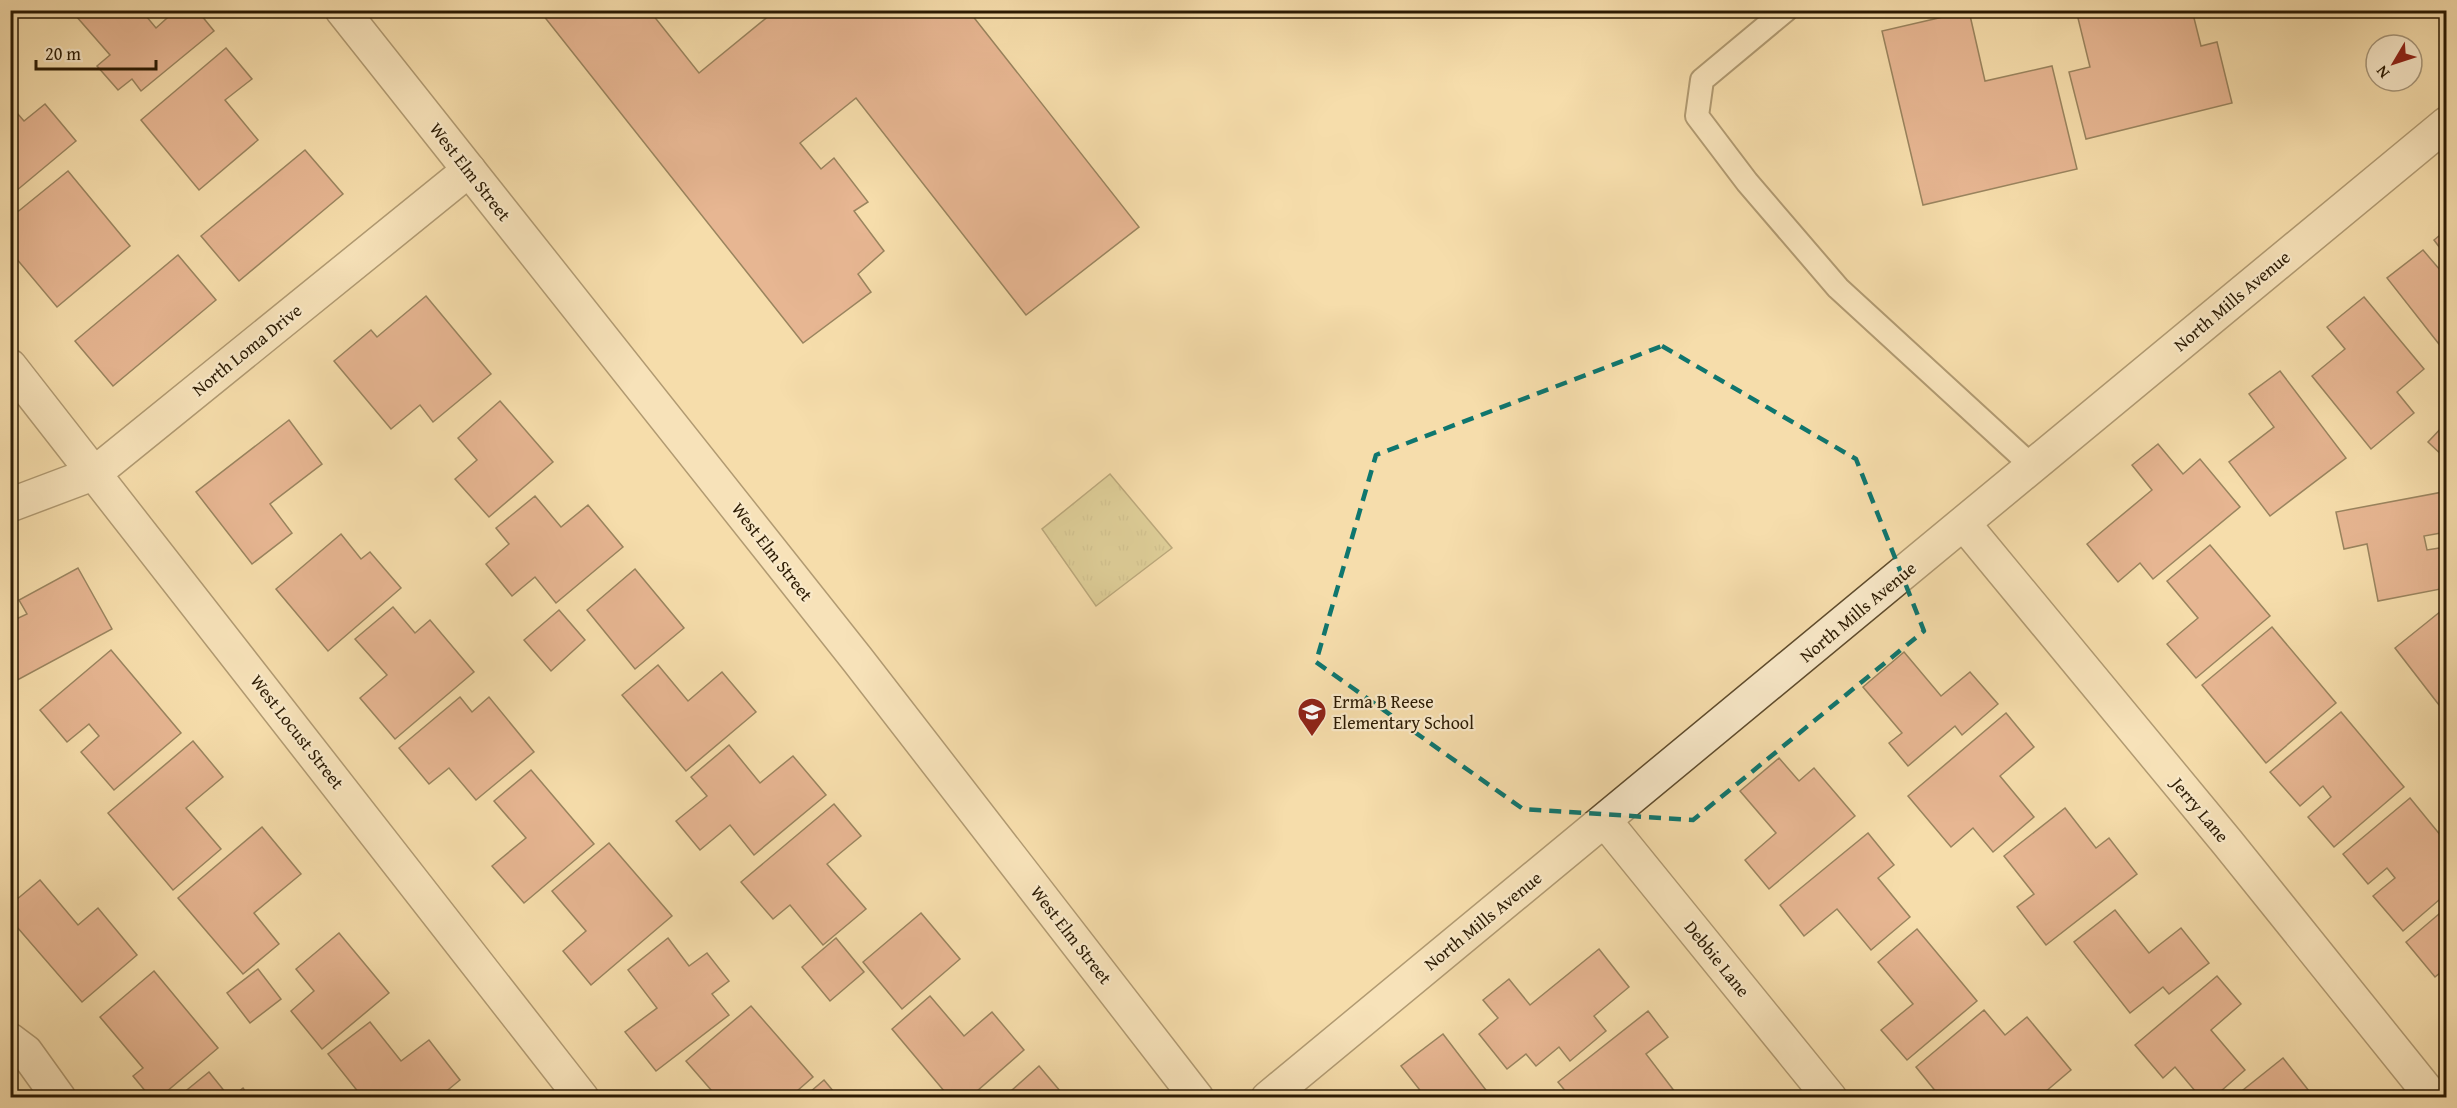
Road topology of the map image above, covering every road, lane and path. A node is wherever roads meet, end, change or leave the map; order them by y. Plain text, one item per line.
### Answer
1 (342, 10) edge
2 (1786, 10) edge
3 (2446, 124) edge
4 (468, 170) junction
5 (10, 366) edge
6 (2032, 466) junction
7 (95, 473) junction
8 (10, 505) edge
9 (1964, 524) junction
10 (1605, 821) junction
11 (10, 1040) edge
12 (59, 1098) edge
13 (582, 1098) edge
14 (1197, 1098) edge
15 (1268, 1098) edge
16 (1830, 1098) edge
17 (2433, 1098) edge

1 - 4 street, West Elm Street
2 - 6 lane
3 - 6 street, North Mills Avenue
4 - 7 street, North Loma Drive
4 - 14 street, West Elm Street
5 - 7 street, West Locust Street
6 - 9 street, North Mills Avenue
7 - 8 street, North Loma Drive
7 - 13 street, West Locust Street
9 - 10 street, North Mills Avenue
9 - 17 street, Jerry Lane
10 - 15 street, North Mills Avenue
10 - 16 street, Debbie Lane
11 - 12 street

